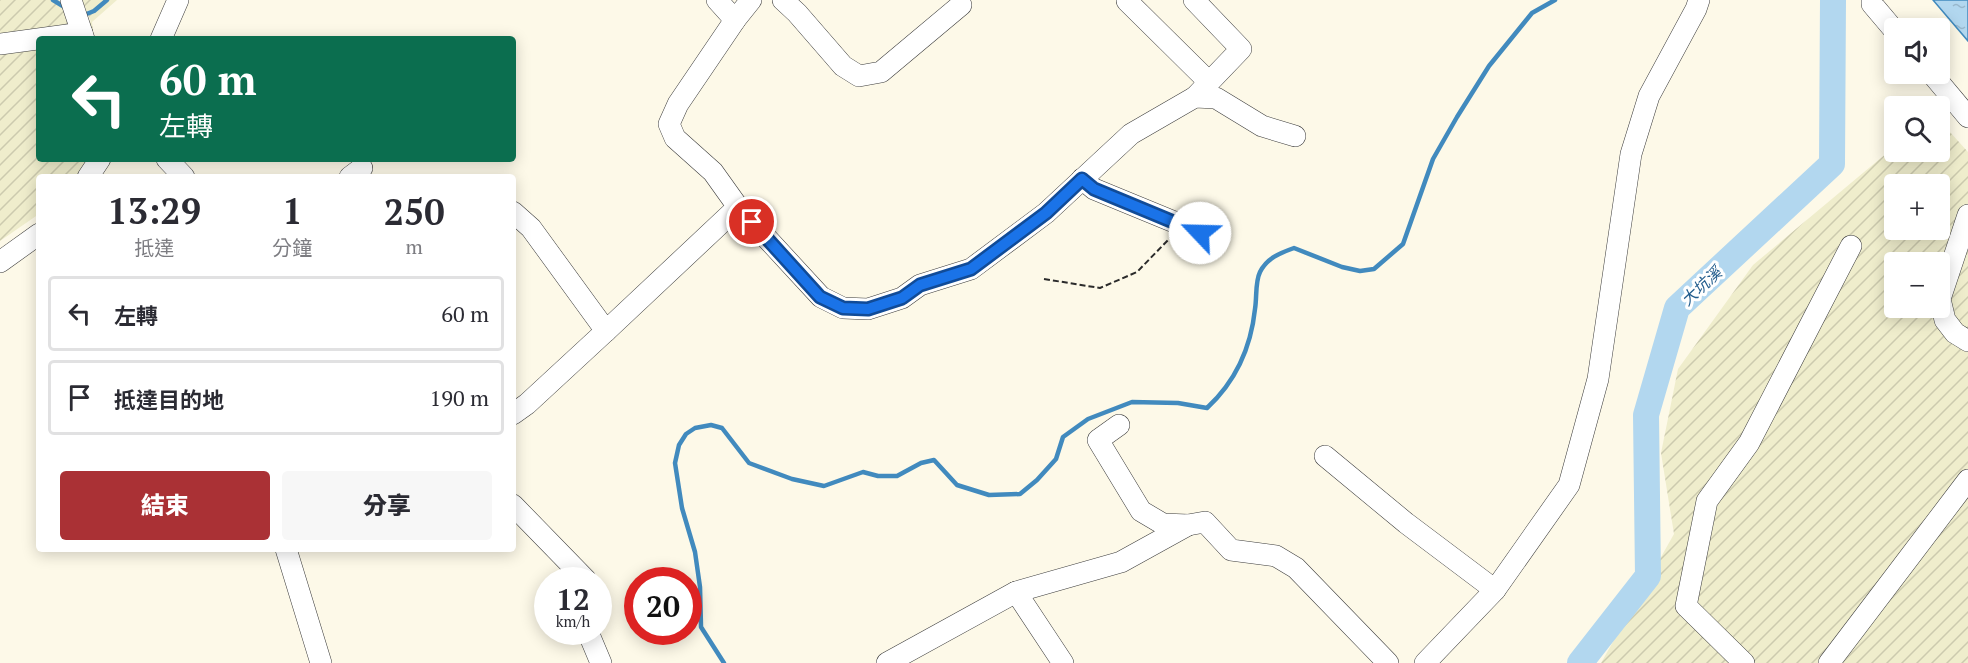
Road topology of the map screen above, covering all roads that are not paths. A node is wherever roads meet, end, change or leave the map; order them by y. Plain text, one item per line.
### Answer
1 (71, 0) edge
2 (178, 0) edge
3 (717, 0) edge
4 (751, 0) edge
5 (783, 0) edge
6 (1194, 0) edge
7 (1699, 0) edge
8 (1872, 0) edge
9 (1127, 1) edge
10 (961, 4) dead end
11 (1884, 18) edge
12 (735, 20) junction
13 (81, 31) edge
14 (50, 36) edge
15 (162, 36) edge
16 (36, 38) edge
17 (0, 44) edge
18 (1940, 84) edge
19 (1202, 89) junction
20 (1968, 117) edge
21 (1295, 136) dead end
22 (170, 162) edge
23 (181, 174) edge
24 (1082, 179) junction
25 (738, 207) junction
26 (516, 215) edge
27 (1968, 216) edge
28 (1200, 233) dead end
29 (36, 236) edge
30 (1851, 246) dead end
31 (0, 262) edge
32 (606, 331) junction
33 (1968, 341) edge
34 (516, 412) edge
35 (1119, 425) dead end
36 (1325, 456) dead end
37 (1968, 480) edge
38 (516, 508) edge
39 (1188, 525) junction
40 (287, 552) edge
41 (573, 567) edge
42 (1495, 590) junction
43 (1016, 592) junction
44 (593, 645) edge
45 (321, 663) edge
46 (601, 663) edge
47 (887, 663) edge
48 (1063, 663) edge
49 (1388, 663) edge
50 (1425, 663) edge
51 (1744, 663) edge
52 (1829, 663) edge

1 - 13 street
2 - 15 street
3 - 12 street
4 - 12 street
5 - 10 street
6 - 19 street
7 - 42 street
8 - 11 street
9 - 19 street
12 - 25 street
13 - 14 street
16 - 17 street
18 - 20 street
19 - 21 street
19 - 24 street
22 - 23 street
24 - 25 street
24 - 28 street
25 - 32 street
26 - 32 street
27 - 33 street
29 - 31 street
30 - 51 street
32 - 34 street
35 - 39 street
36 - 42 street
37 - 52 street
38 - 41 street
39 - 43 street
39 - 49 street
40 - 45 street
42 - 50 street
43 - 47 street
43 - 48 street
44 - 46 street

